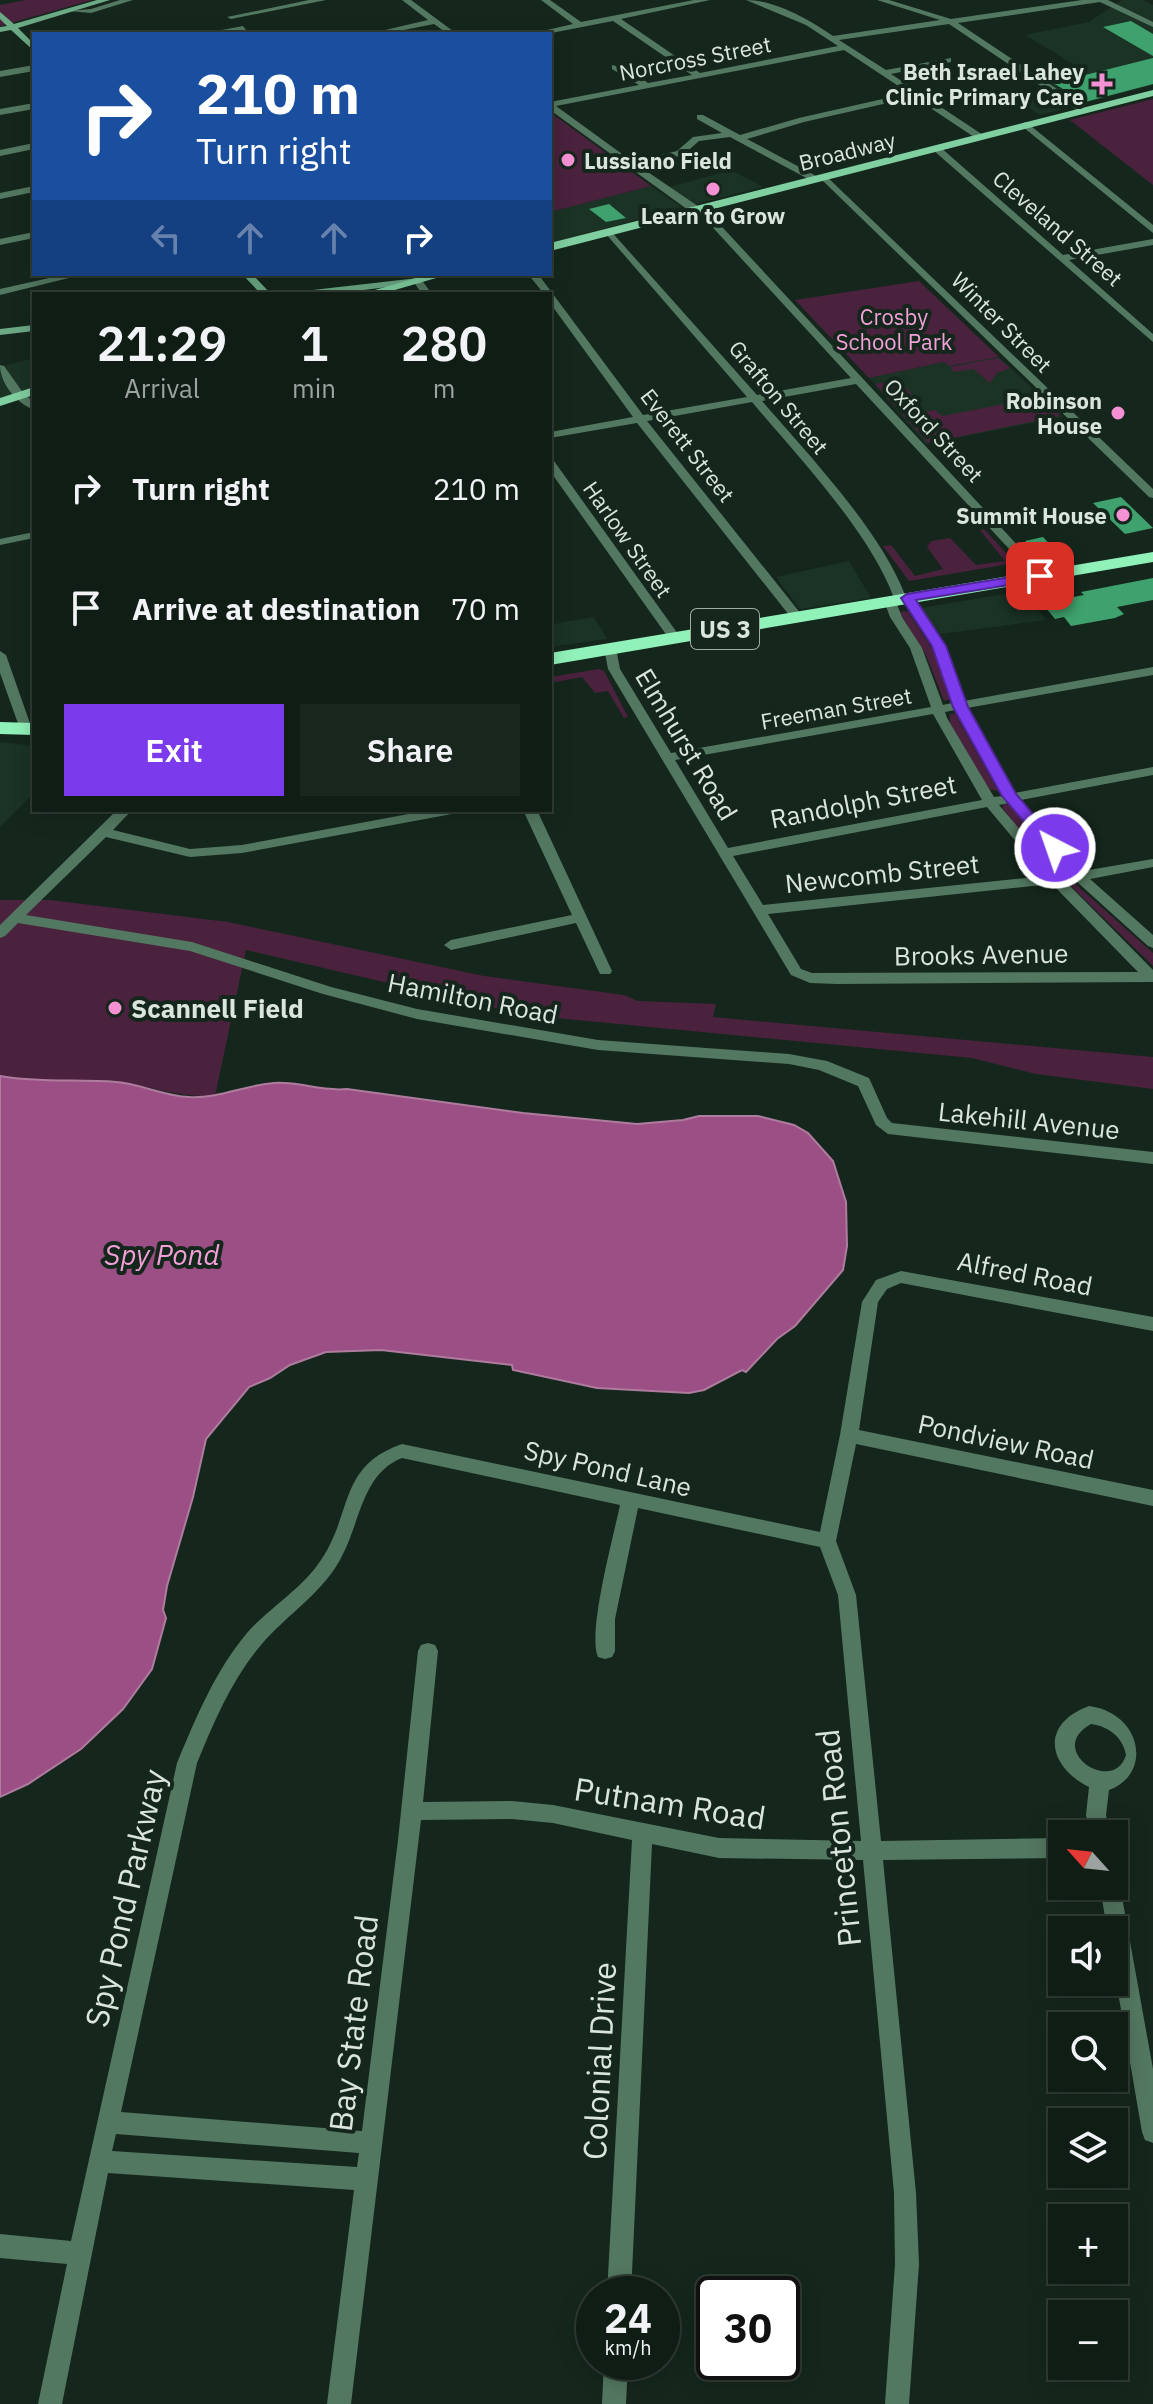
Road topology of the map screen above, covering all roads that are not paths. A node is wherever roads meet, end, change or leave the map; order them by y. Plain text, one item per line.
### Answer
1 (129, 0) edge
2 (322, 0) edge
3 (406, 0) edge
4 (511, 0) edge
5 (528, 0) edge
6 (545, 0) edge
7 (706, 0) edge
8 (750, 0) edge
9 (881, 0) edge
10 (1100, 0) edge
11 (106, 3) edge
12 (0, 14) edge
13 (614, 18) junction
14 (435, 21) junction
15 (950, 21) junction
16 (580, 25) junction
17 (1153, 25) edge
18 (13, 27) junction
19 (0, 30) edge
20 (246, 31) edge
21 (382, 32) edge
22 (450, 32) edge
23 (544, 32) edge
24 (834, 38) junction
25 (32, 47) edge
26 (847, 47) junction
27 (948, 60) dead end
28 (615, 67) dead end
29 (32, 68) edge
30 (885, 73) junction
31 (0, 74) edge
32 (699, 76) junction
33 (646, 86) junction
34 (1153, 93) edge
35 (916, 94) junction
36 (552, 105) edge
37 (32, 106) edge
38 (552, 106) edge
39 (1084, 111) junction
40 (0, 112) edge
41 (700, 117) dead end
42 (1026, 125) junction
43 (736, 136) junction
44 (980, 137) junction
45 (32, 146) edge
46 (936, 148) junction
47 (0, 153) edge
48 (631, 165) junction
49 (820, 178) junction
50 (32, 189) edge
51 (0, 196) edge
52 (697, 210) junction
53 (1153, 230) edge
54 (609, 232) junction
55 (32, 235) edge
56 (0, 242) edge
57 (1153, 242) edge
58 (552, 246) edge
59 (1062, 258) junction
60 (71, 276) edge
61 (249, 276) edge
62 (437, 276) edge
63 (535, 276) edge
64 (418, 281) junction
65 (0, 292) edge
66 (264, 292) edge
67 (322, 292) edge
68 (375, 292) edge
69 (426, 292) edge
70 (547, 292) edge
71 (552, 299) edge
72 (32, 328) edge
73 (0, 332) edge
74 (1153, 339) edge
75 (0, 368) edge
76 (860, 380) junction
77 (27, 393) edge
78 (754, 398) junction
79 (0, 402) edge
80 (640, 419) junction
81 (552, 435) edge
82 (552, 466) edge
83 (1153, 495) edge
84 (32, 535) edge
85 (0, 542) edge
86 (1153, 557) edge
87 (1040, 576) junction
88 (899, 599) junction
89 (797, 617) junction
90 (674, 637) junction
91 (610, 648) junction
92 (0, 655) edge
93 (552, 659) edge
94 (1153, 671) edge
95 (960, 707) junction
96 (939, 711) junction
97 (0, 728) edge
98 (30, 729) edge
99 (666, 758) junction
100 (1153, 771) edge
101 (1010, 796) junction
102 (989, 801) junction
103 (123, 812) edge
104 (441, 812) edge
105 (531, 812) edge
106 (104, 832) junction
107 (724, 853) junction
108 (1153, 863) edge
109 (1080, 877) junction
110 (1055, 879) junction
111 (758, 910) junction
112 (15, 918) junction
113 (579, 918) junction
114 (0, 933) edge
115 (1153, 943) edge
116 (451, 945) dead end
117 (605, 971) dead end
118 (1152, 977) edge
119 (810, 978) joint
120 (899, 1130) joint
121 (1153, 1158) edge
122 (1153, 1324) edge
123 (849, 1435) junction
124 (380, 1460) joint
125 (1153, 1498) edge
126 (630, 1502) junction
127 (827, 1541) junction
128 (428, 1651) dead end
129 (605, 1651) dead end
130 (1100, 1781) dead end
131 (414, 1811) junction
132 (1097, 1820) edge
133 (643, 1831) junction
134 (1048, 1848) edge
135 (872, 1851) junction
136 (1112, 1900) edge
137 (108, 2122) junction
138 (1153, 2132) edge
139 (370, 2143) junction
140 (99, 2161) junction
141 (365, 2179) junction
142 (0, 2246) edge
143 (81, 2254) junction
144 (620, 2276) edge
145 (615, 2380) edge
146 (50, 2404) edge
147 (339, 2404) edge
148 (614, 2404) edge
149 (897, 2404) edge

1 - 11 street
2 - 20 street
3 - 14 street
4 - 5 street
6 - 16 street
7 - 13 street
8 - 24 street
9 - 15 street
10 - 15 street
10 - 17 street
11 - 18 main road
12 - 18 main road
13 - 16 street
13 - 32 street
14 - 21 street
14 - 22 street
15 - 24 street
15 - 39 street
16 - 23 street
18 - 19 main road
18 - 25 main road
24 - 26 street
26 - 30 street
26 - 32 street, Norcross Street
27 - 30 street
28 - 33 street
29 - 31 street
30 - 35 street
32 - 33 street, Norcross Street
33 - 36 street, Norcross Street
34 - 39 main road, Broadway
35 - 43 street
35 - 44 street
37 - 40 street
38 - 48 street, Oxford Street
39 - 42 main road, Broadway
41 - 43 street, Winter Street
42 - 44 main road, Broadway
42 - 53 street
43 - 48 street
43 - 49 street, Winter Street
44 - 46 main road, Broadway
45 - 47 street
46 - 49 main road, Broadway
46 - 59 street, Cleveland Street
48 - 52 street, Oxford Street
49 - 52 main road, Broadway
49 - 83 street, Winter Street
50 - 51 street
52 - 54 main road, Broadway
52 - 76 street, Oxford Street
54 - 58 main road, Broadway
54 - 78 street, Grafton Street
55 - 56 street
57 - 59 street
59 - 74 street, Cleveland Street
60 - 65 street
61 - 66 main road
62 - 64 main road
63 - 70 street, Everett Street
64 - 67 main road
64 - 68 main road
64 - 69 street
71 - 80 street, Everett Street
72 - 73 main road
75 - 77 street
76 - 78 street
76 - 87 street, Oxford Street
77 - 79 main road
78 - 80 street
78 - 88 street, Grafton Street
80 - 81 street
80 - 89 street, Everett Street
82 - 90 street, Harlow Street
84 - 85 street
86 - 87 highway, US 3
87 - 88 highway, US 3
88 - 89 highway, US 3
88 - 95 street
88 - 96 street
89 - 90 highway, US 3
90 - 91 highway, US 3
91 - 93 highway, US 3
91 - 99 street, Elmhurst Road
92 - 98 street
94 - 95 street, Freeman Street
95 - 96 street, Freeman Street
95 - 101 street
96 - 99 street, Freeman Street
96 - 102 street
97 - 98 highway
99 - 107 street, Elmhurst Road
100 - 101 street, Randolph Street
101 - 102 street, Randolph Street
101 - 109 street
102 - 107 street, Randolph Street
102 - 110 street
103 - 106 street
104 - 106 street
105 - 113 street
106 - 112 street
107 - 111 street, Elmhurst Road
108 - 109 street, Newcomb Street
109 - 110 street, Newcomb Street
109 - 115 street
110 - 111 street, Newcomb Street
110 - 118 street
111 - 119 street, Elmhurst Road
112 - 114 street
112 - 120 street, Hamilton Road
113 - 116 street
113 - 117 street
118 - 119 street, Brooks Avenue
120 - 121 street, Lakehill Avenue
122 - 123 street, Alfred Road
123 - 125 street, Pondview Road
123 - 127 street
124 - 126 street, Spy Pond Lane
124 - 137 street, Spy Pond Parkway
126 - 127 street, Spy Pond Lane
126 - 129 street
127 - 135 street, Princeton Road
128 - 131 street, Bay State Road
130 - 132 street
131 - 133 street, Putnam Road
131 - 139 street, Bay State Road
133 - 135 street, Putnam Road
133 - 144 street, Colonial Drive
134 - 135 street, Putnam Road
135 - 149 street, Princeton Road
136 - 138 street
137 - 139 street
137 - 140 street, Spy Pond Parkway
139 - 141 street, Bay State Road
140 - 141 street
140 - 143 street, Spy Pond Parkway
141 - 147 street, Bay State Road
142 - 143 street
143 - 146 street, Spy Pond Parkway
145 - 148 street

